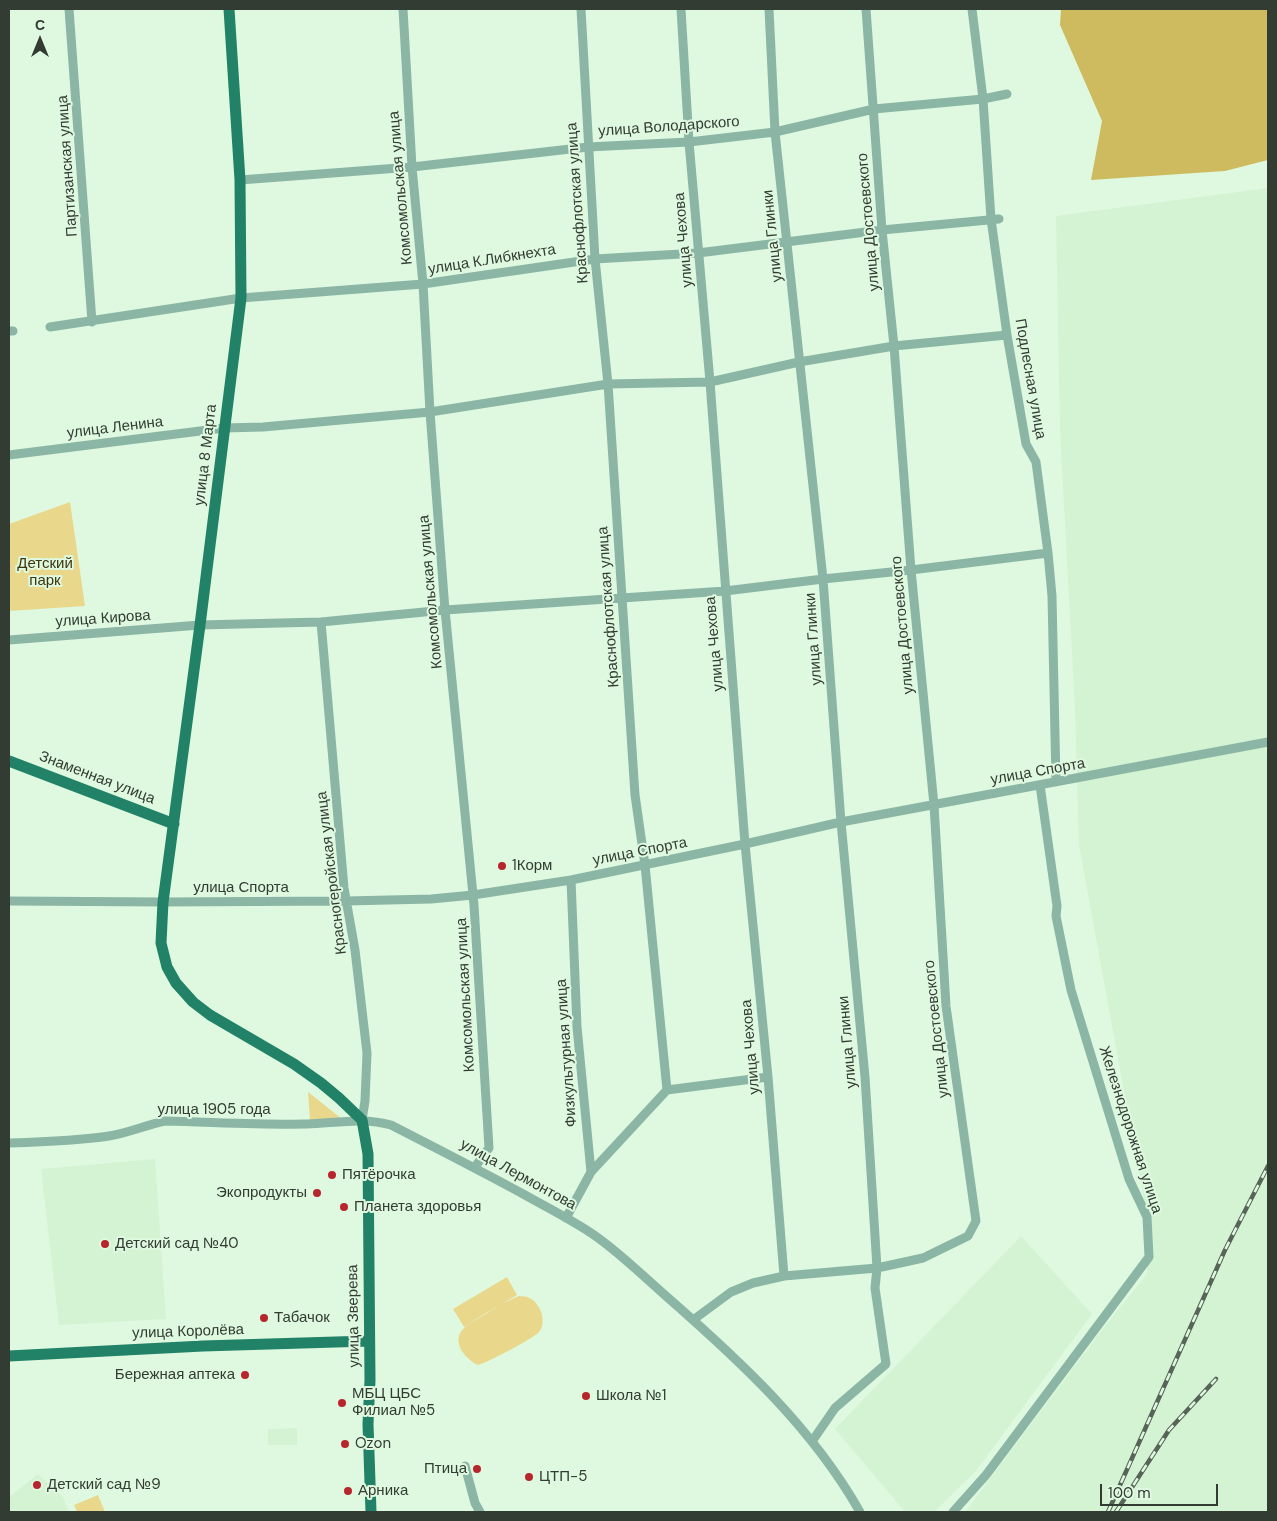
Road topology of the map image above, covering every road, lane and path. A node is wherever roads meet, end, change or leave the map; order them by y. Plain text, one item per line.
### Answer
1 (69, 9) edge
2 (229, 9) edge
3 (403, 9) edge
4 (581, 9) edge
5 (680, 9) edge
6 (770, 9) edge
7 (866, 9) edge
8 (972, 9) edge
9 (1007, 94) dead end
10 (983, 99) junction
11 (874, 110) junction
12 (775, 132) junction
13 (689, 142) junction
14 (588, 147) junction
15 (412, 167) junction
16 (240, 180) junction
17 (995, 219) junction
18 (882, 230) junction
19 (788, 241) junction
20 (698, 253) junction
21 (595, 258) junction
22 (423, 284) junction
23 (240, 298) junction
24 (92, 322) junction
25 (50, 327) dead end
26 (1007, 335) junction
27 (894, 346) junction
28 (800, 362) junction
29 (710, 382) junction
30 (608, 384) junction
31 (430, 412) junction
32 (224, 428) junction
33 (9, 455) edge
34 (1048, 552) junction
35 (911, 570) junction
36 (823, 579) junction
37 (725, 591) junction
38 (621, 598) junction
39 (445, 610) junction
40 (321, 622) junction
41 (200, 625) junction
42 (9, 640) edge
43 (1268, 742) edge
44 (9, 761) edge
45 (1056, 782) junction
46 (1040, 785) junction
47 (934, 805) junction
48 (841, 822) junction
49 (174, 824) junction
50 (745, 844) junction
51 (645, 865) junction
52 (570, 880) junction
53 (473, 895) junction
54 (9, 901) edge
55 (346, 901) junction
56 (163, 902) junction
57 (768, 1077) junction
58 (668, 1090) junction
59 (362, 1120) junction
60 (9, 1143) edge
61 (475, 1168) junction
62 (591, 1172) junction
63 (566, 1218) junction
64 (877, 1268) junction
65 (784, 1276) junction
66 (693, 1320) junction
67 (369, 1342) junction
68 (9, 1356) edge
69 (813, 1440) junction
70 (465, 1466) dead end
71 (370, 1512) edge
72 (480, 1512) edge
73 (860, 1512) edge
74 (953, 1512) edge

1 - 24 street, Партизанская улица
2 - 16 main road, улица 8 Марта
3 - 15 street, Комсомольская улица
4 - 14 street, Краснофлотская улица
5 - 13 street, улица Чехова
6 - 12 street, улица Глинки
7 - 11 street, улица Достоевского
8 - 10 street, Подлесная улица
9 - 10 street, улица Володарского
10 - 11 street, улица Володарского
10 - 17 street, Подлесная улица
11 - 12 street, улица Володарского
11 - 18 street, улица Достоевского
12 - 13 street, улица Володарского
12 - 19 street, улица Глинки
13 - 14 street, улица Володарского
13 - 20 street, улица Чехова
14 - 15 street, улица Володарского
14 - 21 street, Краснофлотская улица
15 - 16 street, улица Володарского
15 - 22 street, Комсомольская улица
16 - 23 main road, улица 8 Марта
17 - 18 street, улица К.Либкнехта
17 - 26 street, Подлесная улица
18 - 19 street, улица К.Либкнехта
18 - 27 street, улица Достоевского
19 - 20 street, улица К.Либкнехта
19 - 28 street, улица Глинки
20 - 21 street, улица К.Либкнехта
20 - 29 street, улица Чехова
21 - 22 street, улица К.Либкнехта
21 - 30 street, Краснофлотская улица
22 - 23 street, улица К.Либкнехта
22 - 31 street, Комсомольская улица
23 - 24 street, улица К.Либкнехта
23 - 32 main road, улица 8 Марта
24 - 25 street, улица К.Либкнехта
26 - 27 street, улица Ленина
26 - 34 street, Подлесная улица
27 - 28 street, улица Ленина
27 - 35 street, улица Достоевского
28 - 29 street, улица Ленина
28 - 36 street, улица Глинки
29 - 30 street, улица Ленина
29 - 37 street, улица Чехова
30 - 31 street, улица Ленина
30 - 38 street, Краснофлотская улица
31 - 32 street, улица Ленина
31 - 39 street, Комсомольская улица
32 - 33 street, улица Ленина
32 - 41 main road, улица 8 Марта
34 - 35 street, улица Кирова
34 - 45 street, Подлесная улица
35 - 36 street, улица Кирова
35 - 47 street, улица Достоевского
36 - 37 street, улица Кирова
36 - 48 street, улица Глинки
37 - 38 street, улица Кирова
37 - 50 street, улица Чехова
38 - 39 street, улица Кирова
38 - 51 street, Краснофлотская улица
39 - 40 street, улица Кирова
39 - 53 street, Комсомольская улица
40 - 41 street, улица Кирова
40 - 55 street, Красногеройская улица
41 - 42 street, улица Кирова
41 - 49 main road, улица 8 Марта
43 - 45 street, улица Спорта
44 - 49 main road, Знаменная улица
45 - 46 street, улица Спорта
46 - 47 street, улица Спорта
46 - 74 street, Железнодорожная улица
47 - 48 street, улица Спорта
47 - 64 street, улица Достоевского
48 - 50 street, улица Спорта
48 - 64 street, улица Глинки
49 - 56 main road, улица 8 Марта
50 - 51 street, улица Спорта
50 - 57 street, улица Чехова
51 - 52 street, улица Спорта
51 - 58 street, Краснофлотская улица
52 - 53 street, улица Спорта
52 - 62 street, Физкультурная улица
53 - 55 street, улица Спорта
53 - 61 street, Комсомольская улица
54 - 56 street, улица Спорта
55 - 56 street, улица Спорта
55 - 59 street, Красногеройская улица
56 - 59 main road
57 - 58 street
57 - 65 street, улица Чехова
58 - 62 street
59 - 60 street, улица 1905 года
59 - 61 street, улица Лермонтова
59 - 67 main road, улица Зверева
61 - 63 street, улица Лермонтова
62 - 63 street
63 - 66 street, улица Лермонтова
64 - 65 street
64 - 69 street, улица Глинки
65 - 66 street
66 - 69 street, улица Лермонтова
67 - 68 main road, улица Королёва
67 - 71 main road, улица Зверева
69 - 73 street, улица Лермонтова
70 - 72 street

